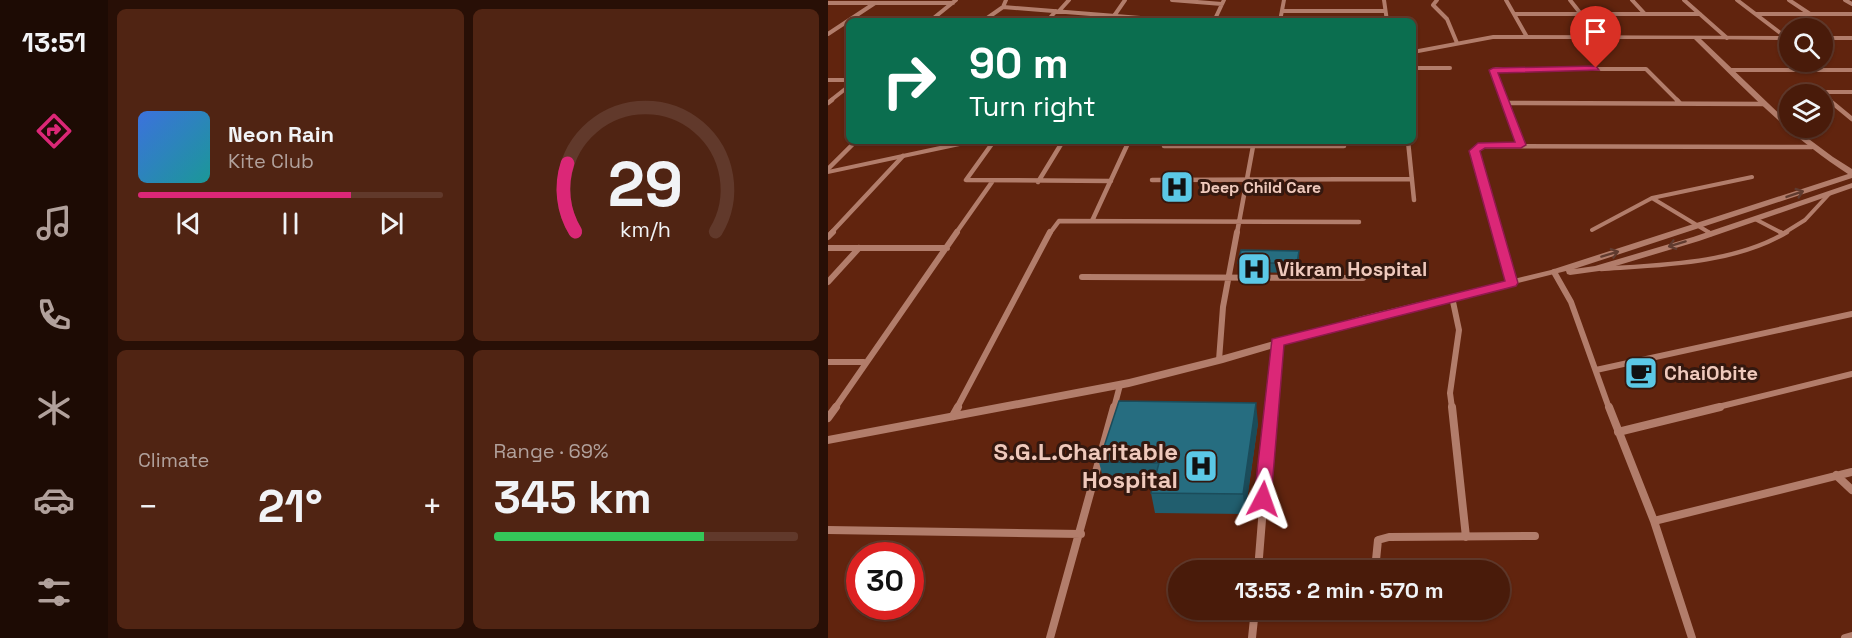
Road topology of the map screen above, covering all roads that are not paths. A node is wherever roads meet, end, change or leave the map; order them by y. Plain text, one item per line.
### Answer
1 (1006, 0) edge
2 (1069, 0) edge
3 (1125, 0) edge
4 (1172, 0) edge
5 (1284, 0) edge
6 (1384, 0) edge
7 (1437, 0) edge
8 (1506, 0) edge
9 (1570, 0) edge
10 (1632, 0) edge
11 (1684, 0) edge
12 (1737, 0) edge
13 (1789, 0) edge
14 (1845, 0) edge
15 (954, 1) edge
16 (1223, 2) edge
17 (828, 3) edge
18 (876, 3) junction
19 (1852, 4) edge
20 (1003, 7) junction
21 (1057, 11) junction
22 (1282, 11) junction
23 (1385, 11) junction
24 (1514, 14) junction
25 (1581, 14) junction
26 (1645, 14) junction
27 (1700, 14) junction
28 (1756, 14) junction
29 (1810, 14) junction
30 (1852, 14) edge
31 (1114, 16) junction
32 (853, 18) edge
33 (934, 18) edge
34 (987, 18) edge
35 (1050, 18) edge
36 (1140, 18) edge
37 (1215, 18) edge
38 (1281, 18) edge
39 (1386, 18) edge
40 (846, 22) edge
41 (1779, 31) edge
42 (828, 34) edge
43 (1527, 37) junction
44 (1696, 38) junction
45 (1727, 38) junction
46 (1779, 38) edge
47 (1833, 38) edge
48 (1852, 38) edge
49 (1457, 43) junction
50 (1416, 51) edge
51 (1416, 68) edge
52 (1450, 68) dead end
53 (1729, 70) junction
54 (1852, 70) edge
55 (828, 80) edge
56 (846, 80) edge
57 (846, 88) edge
58 (1852, 92) edge
59 (828, 103) edge
60 (1505, 103) junction
61 (1680, 103) junction
62 (1765, 104) junction
63 (1852, 119) edge
64 (853, 144) edge
65 (960, 144) edge
66 (992, 144) edge
67 (1062, 144) edge
68 (1128, 144) edge
69 (1224, 144) edge
70 (1254, 144) edge
71 (1284, 144) edge
72 (1408, 144) edge
73 (1521, 145) junction
74 (1164, 146) dead end
75 (1344, 146) dead end
76 (1812, 147) junction
77 (903, 156) junction
78 (828, 170) edge
79 (1852, 174) edge
80 (1752, 177) dead end
81 (1247, 179) junction
82 (1412, 179) junction
83 (1152, 180) dead end
84 (1111, 181) junction
85 (992, 182) junction
86 (1038, 182) junction
87 (1852, 185) edge
88 (1830, 193) junction
89 (1652, 198) junction
90 (1414, 200) dead end
91 (1754, 219) junction
92 (1092, 221) junction
93 (1239, 222) junction
94 (1359, 222) dead end
95 (1699, 226) junction
96 (1592, 230) dead end
97 (1782, 233) junction
98 (1711, 234) junction
99 (828, 237) edge
100 (828, 248) edge
101 (859, 248) junction
102 (947, 248) junction
103 (1596, 269) junction
104 (1554, 272) junction
105 (1082, 277) dead end
106 (1228, 278) junction
107 (1363, 278) dead end
108 (828, 282) edge
109 (1512, 283) junction
110 (1452, 297) junction
111 (1852, 314) edge
112 (1277, 342) junction
113 (1219, 360) junction
114 (828, 362) edge
115 (864, 362) junction
116 (1596, 370) junction
117 (1852, 374) edge
118 (1120, 385) junction
119 (953, 416) junction
120 (828, 418) edge
121 (1618, 432) junction
122 (828, 440) edge
123 (1852, 472) edge
124 (1836, 475) junction
125 (1852, 490) edge
126 (1654, 520) junction
127 (828, 530) edge
128 (1081, 534) junction
129 (1535, 536) dead end
130 (1466, 537) junction
131 (1259, 560) edge
132 (1375, 560) edge
133 (1254, 620) edge
134 (1852, 636) edge
135 (1050, 638) edge
136 (1252, 638) edge
137 (1692, 638) edge
138 (1845, 638) edge

1 - 20 street
2 - 21 street
3 - 31 street
4 - 16 street
5 - 22 street
6 - 23 street
7 - 49 street
8 - 24 street
9 - 25 street
10 - 26 street
11 - 27 street
12 - 28 street
13 - 29 street
14 - 19 street
15 - 18 street
15 - 33 street
16 - 37 street
17 - 18 street
18 - 32 street
20 - 21 street
20 - 34 street
21 - 31 street
21 - 35 street
22 - 23 street
22 - 38 street
23 - 39 street
24 - 25 street
24 - 43 street
25 - 26 street
26 - 27 street
27 - 45 street
28 - 29 street
28 - 41 street
29 - 30 street
31 - 36 street
40 - 42 street
43 - 44 street
43 - 49 street
44 - 45 street
44 - 53 street
45 - 46 street
47 - 48 street
49 - 50 street
51 - 52 street
53 - 54 street
53 - 62 street
55 - 56 street
57 - 59 street
58 - 63 street
60 - 61 street
60 - 61 street
60 - 73 street
61 - 62 street
62 - 76 street
64 - 78 street
65 - 77 street
66 - 85 street
67 - 86 street
68 - 84 street
69 - 74 street
70 - 81 street
71 - 75 street
72 - 82 street
73 - 76 street
73 - 109 street
76 - 79 street
77 - 78 street
77 - 99 street
95 -> 79 street
80 - 89 lane
81 - 82 street
81 - 83 street
81 - 93 street
82 - 90 street
84 - 86 street
84 - 92 street
85 - 86 street
85 - 102 street
87 - 88 street
88 - 91 street
88 - 97 lane
89 - 95 lane
89 - 96 lane
91 - 97 lane
91 - 98 street
92 - 93 street
92 - 119 street
93 - 94 street
93 - 106 street
95 - 98 lane
104 -> 95 street
97 - 103 lane
98 -> 103 street
100 - 101 street
101 - 102 street
101 - 108 street
102 - 115 street
103 - 104 street
104 - 109 street
104 - 116 street
105 - 106 street
106 - 107 street
106 - 113 street
109 - 110 street
110 - 112 street
110 - 130 street
111 - 116 street
112 - 113 street
112 - 131 street
113 - 118 street
114 - 115 street
115 - 120 street
116 - 121 street
117 - 121 street
118 - 119 street
118 - 128 street
119 - 122 street
121 - 126 street
123 - 124 street
124 - 125 street
124 - 126 street
126 - 137 street
127 - 128 street
128 - 135 street
129 - 130 street
130 - 132 street
133 - 136 street
134 - 138 street

